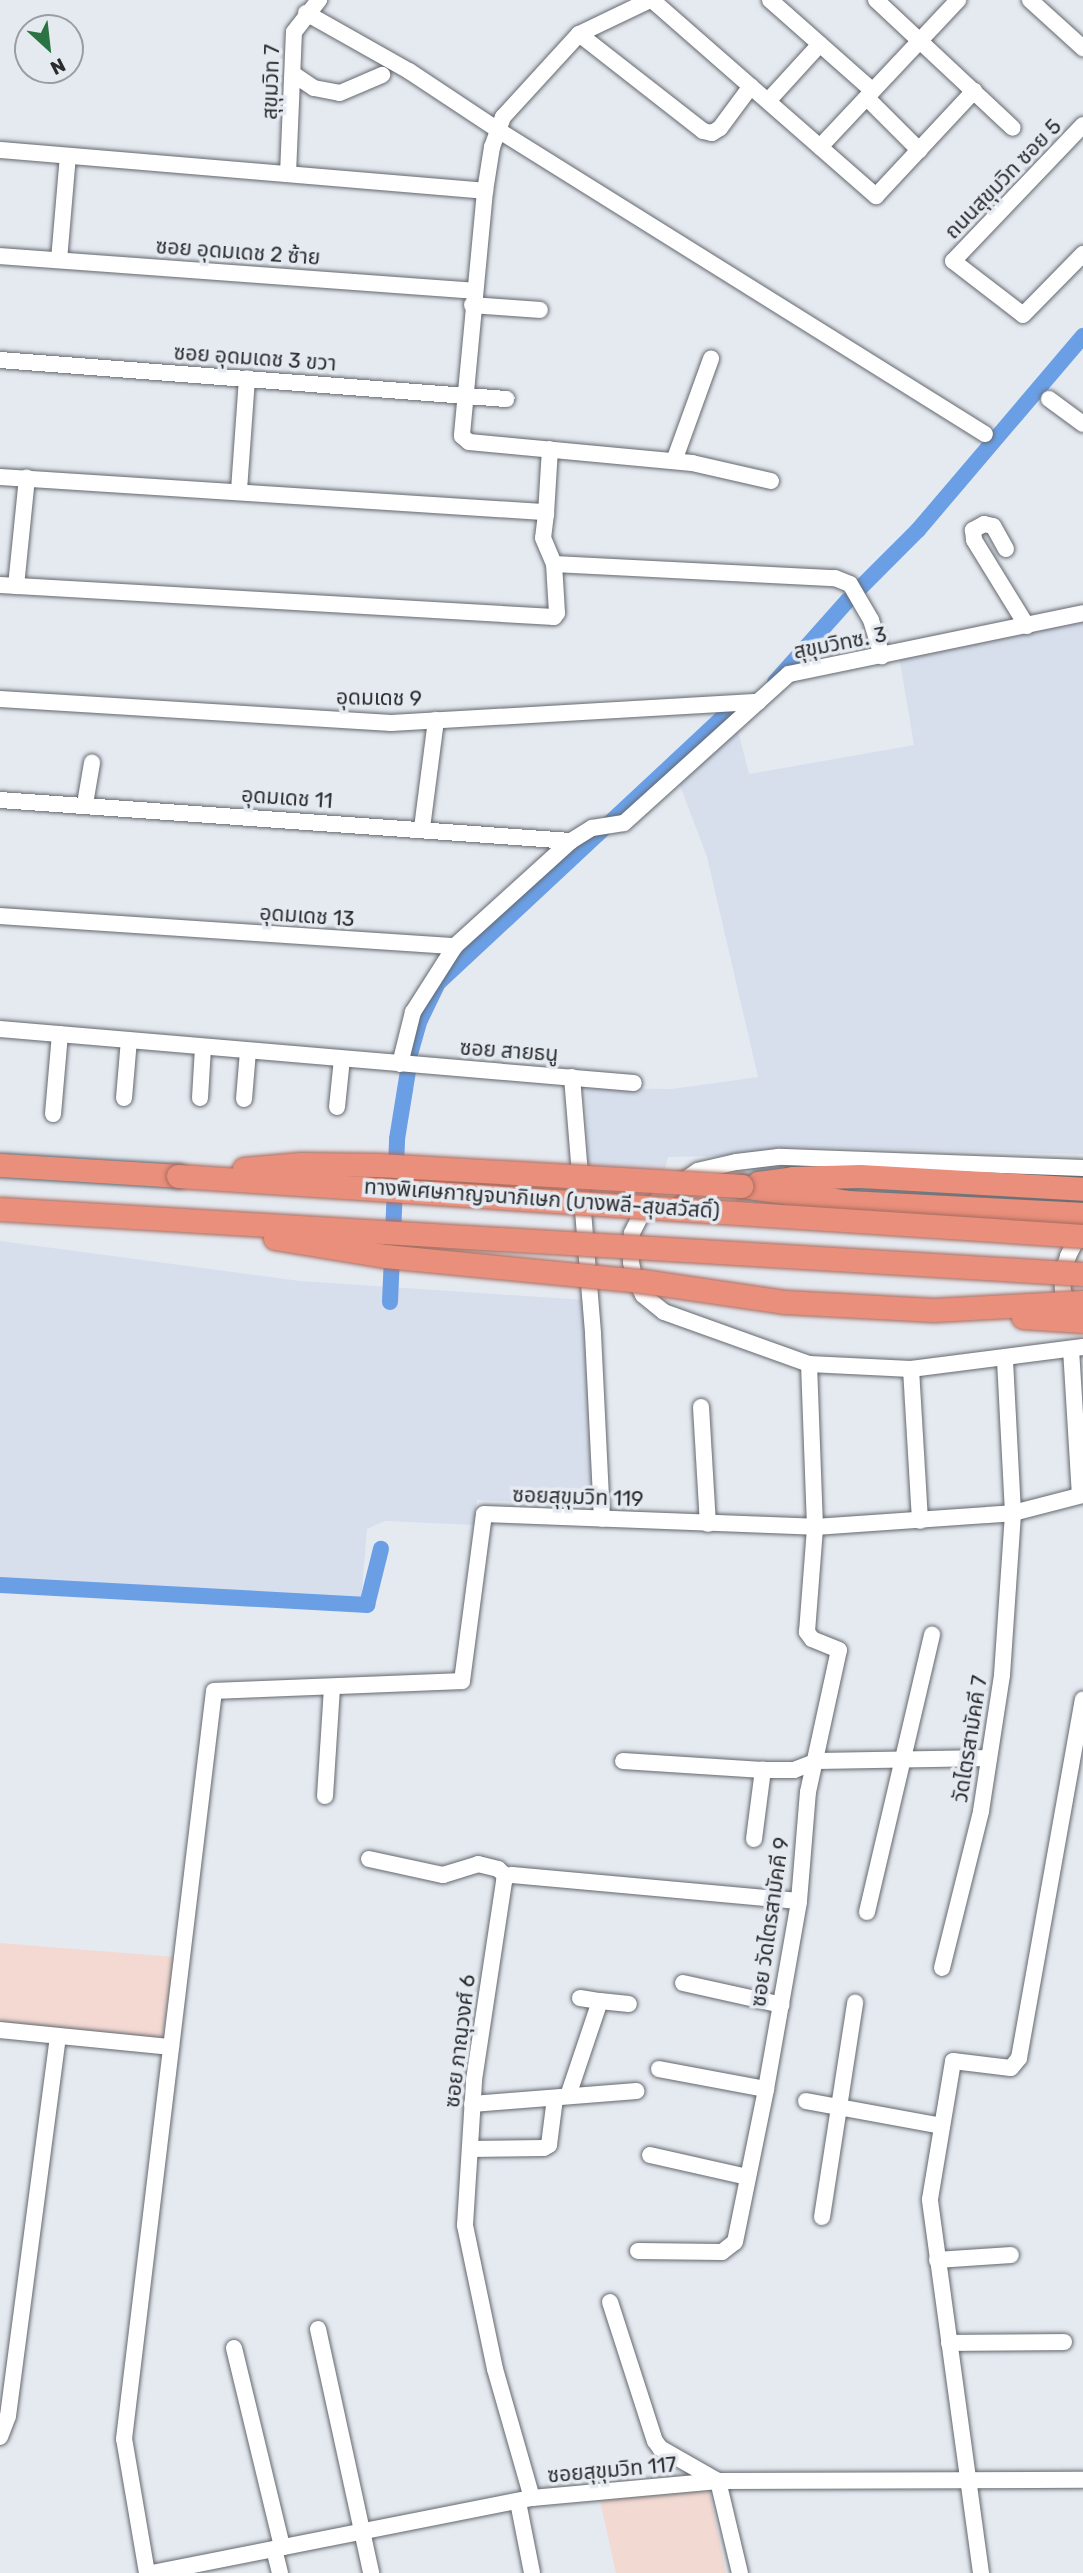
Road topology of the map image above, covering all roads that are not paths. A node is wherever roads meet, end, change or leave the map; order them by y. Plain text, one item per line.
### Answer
1 (319, 0) edge
2 (651, 0) edge
3 (770, 0) edge
4 (876, 0) edge
5 (958, 0) edge
6 (1030, 0) edge
7 (306, 13) junction
8 (579, 34) junction
9 (921, 42) junction
10 (820, 44) junction
11 (1083, 48) edge
12 (293, 74) junction
13 (382, 75) dead end
14 (751, 86) junction
15 (974, 91) junction
16 (870, 94) junction
17 (768, 101) junction
18 (1083, 125) edge
19 (1013, 128) dead end
20 (498, 130) junction
21 (820, 147) junction
22 (0, 150) edge
23 (919, 150) junction
24 (68, 156) junction
25 (288, 174) junction
26 (485, 191) junction
27 (1083, 254) edge
28 (0, 256) edge
29 (59, 260) junction
30 (473, 298) junction
31 (540, 310) dead end
32 (710, 359) dead end
33 (0, 360) edge
34 (247, 378) junction
35 (467, 395) junction
36 (506, 399) dead end
37 (1049, 399) dead end
38 (1083, 424) edge
39 (985, 434) dead end
40 (550, 449) junction
41 (674, 461) junction
42 (0, 477) edge
43 (27, 478) junction
44 (771, 481) dead end
45 (239, 490) junction
46 (546, 514) junction
47 (1006, 549) dead end
48 (554, 564) junction
49 (8, 586) edge
50 (1083, 612) edge
51 (1027, 625) junction
52 (882, 656) junction
53 (0, 699) edge
54 (752, 702) junction
55 (436, 720) junction
56 (92, 763) dead end
57 (0, 800) edge
58 (85, 804) junction
59 (422, 828) junction
60 (571, 841) junction
61 (0, 916) edge
62 (456, 946) junction
63 (0, 1029) edge
64 (60, 1034) junction
65 (129, 1040) junction
66 (203, 1047) junction
67 (248, 1051) junction
68 (342, 1059) junction
69 (400, 1064) junction
70 (572, 1077) junction
71 (635, 1083) dead end
72 (124, 1098) dead end
73 (200, 1098) dead end
74 (244, 1099) dead end
75 (337, 1107) dead end
76 (53, 1114) dead end
77 (0, 1165) edge
78 (1083, 1168) edge
79 (178, 1176) junction
80 (741, 1186) junction
81 (1083, 1189) edge
82 (0, 1209) edge
83 (1083, 1214) edge
84 (178, 1220) junction
85 (1083, 1229) edge
86 (1083, 1236) edge
87 (1083, 1273) edge
88 (1083, 1302) edge
89 (934, 1310) junction
90 (1083, 1321) edge
91 (1077, 1348) edge
92 (1005, 1358) junction
93 (809, 1364) junction
94 (911, 1369) junction
95 (701, 1407) dead end
96 (1082, 1495) edge
97 (1013, 1513) junction
98 (602, 1519) junction
99 (920, 1521) junction
100 (708, 1524) junction
101 (815, 1527) junction
102 (932, 1635) dead end
103 (332, 1687) junction
104 (1083, 1700) edge
105 (904, 1757) junction
106 (989, 1758) junction
107 (623, 1761) dead end
108 (817, 1761) junction
109 (763, 1770) junction
110 (325, 1796) dead end
111 (754, 1839) dead end
112 (369, 1859) dead end
113 (506, 1876) junction
114 (799, 1901) junction
115 (867, 1912) dead end
116 (942, 1968) dead end
117 (683, 1983) dead end
118 (580, 1998) dead end
119 (600, 2001) junction
120 (855, 2003) dead end
121 (629, 2004) dead end
122 (782, 2005) junction
123 (0, 2030) edge
124 (58, 2036) junction
125 (171, 2047) junction
126 (659, 2069) dead end
127 (766, 2088) junction
128 (636, 2091) dead end
129 (562, 2097) junction
130 (806, 2101) dead end
131 (472, 2104) junction
132 (841, 2108) junction
133 (942, 2126) junction
134 (470, 2149) junction
135 (650, 2155) dead end
136 (748, 2176) junction
137 (822, 2217) dead end
138 (638, 2251) dead end
139 (1011, 2255) dead end
140 (937, 2260) junction
141 (610, 2302) dead end
142 (318, 2329) dead end
143 (1064, 2342) dead end
144 (950, 2343) junction
145 (234, 2348) dead end
146 (0, 2437) edge
147 (968, 2480) junction
148 (1083, 2480) edge
149 (718, 2481) junction
150 (525, 2500) junction
151 (363, 2532) junction
152 (278, 2548) junction
153 (186, 2570) edge
154 (149, 2573) edge
155 (280, 2573) edge
156 (371, 2573) edge
157 (532, 2573) edge
158 (740, 2573) edge
159 (981, 2573) edge

1 - 7 street, สุขุมวิท 7
2 - 8 street
2 - 14 street
3 - 10 street
4 - 9 street
5 - 9 street
6 - 11 street
7 - 12 street, สุขุมวิท 7
7 - 20 street
8 - 14 street
8 - 20 street
9 - 15 street
9 - 16 street
10 - 16 street
10 - 17 street
12 - 13 street
12 - 25 street, สุขุมวิท 7
14 - 17 street
15 - 19 street
15 - 23 street
16 - 21 street
16 - 23 street
17 - 21 street
18 - 27 street, ถนนสุขุมวิท ซอย 5
20 - 26 street
20 - 39 street
21 - 23 street
22 - 24 street
24 - 25 street
24 - 29 street
25 - 26 street
26 - 30 street
28 - 29 street, ซอย อุดมเดช 2 ซ้าย
29 - 30 street, ซอย อุดมเดช 2 ซ้าย
30 - 31 street, ซอย อุดมเดช 2 ซ้าย
30 - 35 street
32 - 41 street
33 - 34 street, ซอย อุดมเดช 3 ขวา
34 - 35 street, ซอย อุดมเดช 3 ขวา
34 - 45 street
35 - 36 street, ซอย อุดมเดช 3 ขวา
35 - 40 street
37 - 38 street
40 - 41 street
40 - 46 street
41 - 44 street
42 - 43 street
43 - 45 street
43 - 49 street
45 - 46 street
46 - 48 street
47 - 51 street
48 - 49 street
48 - 52 street
50 - 51 street, สุขุมวิทซ. 3
51 - 52 street, สุขุมวิทซ. 3
52 - 54 street, สุขุมวิทซ. 3
53 - 55 street, อุดมเดช 9
54 - 55 street, อุดมเดช 9
54 - 60 street, สุขุมวิทซ. 3
55 - 59 street
56 - 58 street
57 - 58 street, อุดมเดช 11
58 - 59 street, อุดมเดช 11
59 - 60 street, อุดมเดช 11
60 - 62 street
61 - 62 street, อุดมเดช 13
62 - 69 street
63 - 64 street, ซอย สายธนู
64 - 65 street, ซอย สายธนู
64 - 76 street
65 - 66 street, ซอย สายธนู
65 - 72 street
66 - 67 street, ซอย สายธนู
66 - 73 street
67 - 68 street, ซอย สายธนู
67 - 74 street
68 - 69 street, ซอย สายธนู
68 - 75 street
69 - 70 street, ซอย สายธนู
70 - 71 street
70 - 98 street, ซอย สายธนู
77 - 79 highway, ทางพิเศษกาญจนาภิเษก (บางพลี-สุขสวัสดิ์)
78 - 93 street
79 - 80 highway, bridge
79 - 86 highway, ทางพิเศษกาญจนาภิเษก (บางพลี-สุขสวัสดิ์), bridge
80 - 81 highway
80 - 83 highway
82 - 84 highway, ทางพิเศษกาญจนาภิเษก (บางพลี-สุขสวัสดิ์), bridge
84 - 87 highway, ทางพิเศษกาญจนาภิเษก (บางพลี-สุขสวัสดิ์), bridge
84 - 89 highway, bridge
85 - 90 street
88 - 89 highway, bridge
89 - 90 highway, bridge
91 - 92 street
91 - 96 street
92 - 94 street
92 - 97 street, วัดไตรสามัคคี 7
93 - 94 street
93 - 101 street
94 - 99 street
95 - 100 street
96 - 97 street, ซอยสุขุมวิท 119
97 - 99 street, ซอยสุขุมวิท 119
97 - 106 street, วัดไตรสามัคคี 7
98 - 100 street, ซอยสุขุมวิท 119
98 - 103 street, ซอยสุขุมวิท 119
99 - 101 street, ซอยสุขุมวิท 119
100 - 101 street, ซอยสุขุมวิท 119
101 - 108 street, ซอย วัดไตรสามัคคี 9
102 - 105 street
103 - 110 street
103 - 125 street, ซอยสุขุมวิท 119
104 - 133 street
105 - 106 street
105 - 108 street
105 - 115 street
106 - 116 street, วัดไตรสามัคคี 7
107 - 109 street
108 - 109 street
108 - 114 street, ซอย วัดไตรสามัคคี 9
109 - 111 street
112 - 113 street
113 - 114 street
113 - 131 street, ซอย ภาณุวงศ์ 6
114 - 122 street, ซอย วัดไตรสามัคคี 9
117 - 122 street
118 - 119 street
119 - 121 street
119 - 129 street
120 - 132 street
122 - 127 street, ซอย วัดไตรสามัคคี 9
123 - 124 street
124 - 125 street
124 - 146 street
125 - 154 street
126 - 127 street
127 - 136 street, ซอย วัดไตรสามัคคี 9
128 - 129 street
129 - 131 street
129 - 134 street
130 - 132 street
131 - 134 street, ซอย ภาณุวงศ์ 6
132 - 133 street
132 - 137 street
133 - 140 street
134 - 150 street, ซอย ภาณุวงศ์ 6
135 - 136 street
136 - 138 street, ซอย วัดไตรสามัคคี 9
139 - 140 street
140 - 144 street
141 - 149 street
142 - 151 street
143 - 144 street
144 - 147 street
145 - 152 street
147 - 148 street, ซอยสุขุมวิท 117
147 - 149 street, ซอยสุขุมวิท 117
147 - 159 street
149 - 150 street, ซอยสุขุมวิท 117
149 - 158 street
150 - 151 street, ซอยสุขุมวิท 117
150 - 157 street, ซอย ภาณุวงศ์ 6
151 - 152 street, ซอยสุขุมวิท 117
151 - 156 street
152 - 153 street, ซอยสุขุมวิท 117
152 - 155 street
153 - 154 street, ซอยสุขุมวิท 117

